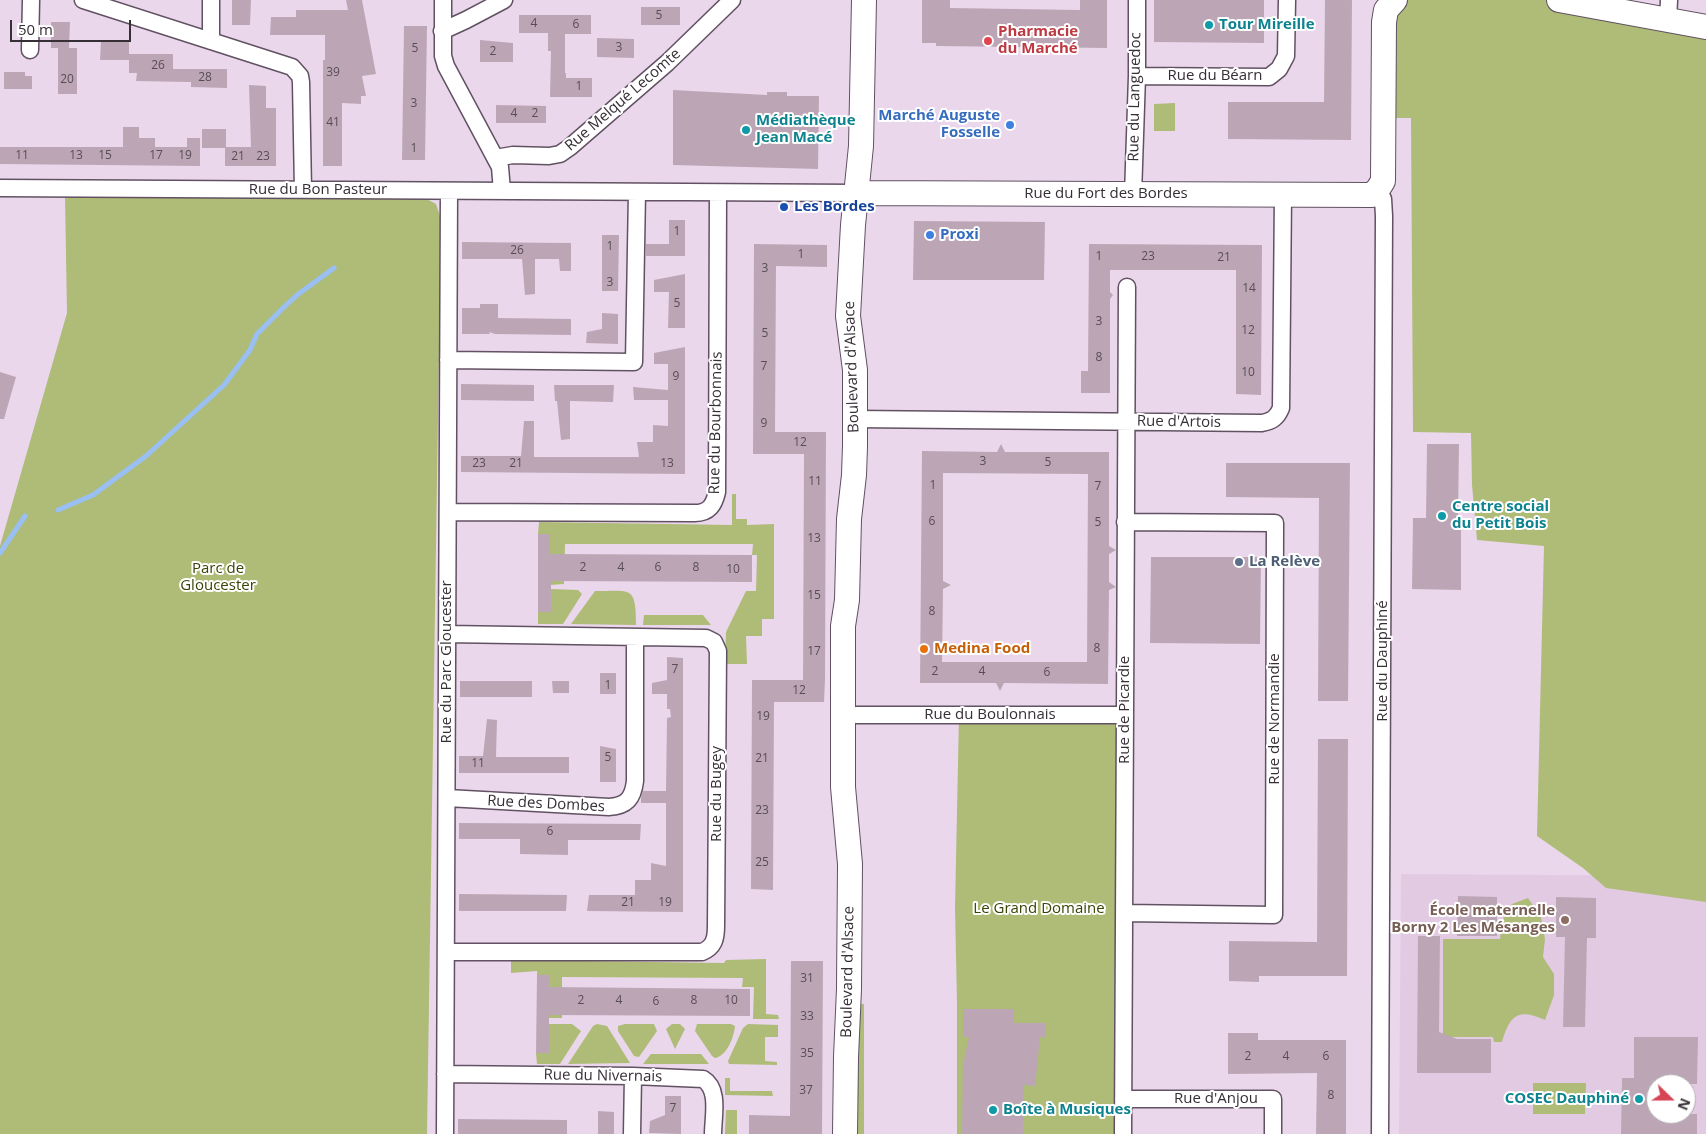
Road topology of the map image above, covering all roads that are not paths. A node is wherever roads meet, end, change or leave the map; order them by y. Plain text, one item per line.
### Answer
1 (31, 0) edge
2 (85, 0) edge
3 (211, 0) edge
4 (443, 0) edge
5 (504, 0) edge
6 (732, 0) edge
7 (864, 0) edge
8 (1136, 0) edge
9 (1287, 0) edge
10 (1559, 0) edge
11 (1392, 1) edge
12 (1669, 10) edge
13 (1706, 27) edge
14 (442, 31) junction
15 (211, 41) junction
16 (30, 50) dead end
17 (1137, 76) junction
18 (495, 158) junction
19 (0, 188) edge
20 (1378, 189) junction
21 (303, 190) junction
22 (449, 191) junction
23 (502, 191) junction
24 (637, 192) junction
25 (718, 192) junction
26 (857, 193) junction
27 (1283, 194) junction
28 (1133, 195) junction
29 (1127, 287) dead end
30 (448, 360) junction
31 (855, 420) junction
32 (1126, 422) junction
33 (448, 512) junction
34 (1126, 522) junction
35 (847, 600) junction
36 (447, 634) junction
37 (635, 638) junction
38 (856, 715) junction
39 (1125, 715) junction
40 (446, 798) junction
41 (846, 810) junction
42 (1124, 913) junction
43 (446, 952) junction
44 (445, 1074) junction
45 (633, 1076) junction
46 (1123, 1099) junction
47 (445, 1134) edge
48 (632, 1134) edge
49 (713, 1134) edge
50 (845, 1134) edge
51 (1123, 1134) edge
52 (1273, 1134) edge
53 (1380, 1134) edge

1 - 16 street
2 - 15 street
3 - 15 street
4 - 14 street
5 - 14 street
6 - 18 street, Rue Melqué Lecomte
7 - 26 street, Boulevard d'Alsace
8 - 17 street, Rue du Languedoc
9 - 17 street, Rue du Béarn
10 - 12 street
11 - 20 street
12 - 13 street
14 - 18 street
15 - 21 street
17 - 28 street, Rue du Languedoc
18 - 23 street
19 - 21 street, Rue du Bon Pasteur
20 - 27 street, Rue du Fort des Bordes
20 - 53 street, Rue du Dauphiné
21 - 22 street, Rue du Bon Pasteur
22 - 23 street, Rue du Bon Pasteur
22 - 30 street, Rue du Parc Gloucester
23 - 24 street, Rue du Bon Pasteur
24 - 25 street, Rue du Fort des Bordes
24 - 30 street
25 - 26 street, Rue du Fort des Bordes
25 - 33 street, Rue du Bourbonnais
26 - 28 street, Rue du Fort des Bordes
26 - 31 street, Boulevard d'Alsace
27 - 28 street, Rue du Fort des Bordes
27 - 32 street, Rue d'Artois
29 - 32 street, Rue de Picardie
30 - 33 street, Rue du Parc Gloucester
31 - 32 street, Rue d'Artois
31 - 35 street, Boulevard d'Alsace
32 - 34 street, Rue de Picardie
33 - 36 street, Rue du Parc Gloucester
34 - 39 street, Rue de Picardie
34 - 42 street, Rue de Normandie
35 - 38 street, Boulevard d'Alsace
35 - 41 street, Boulevard d'Alsace
36 - 37 street, Rue du Bugey
36 - 40 street, Rue du Parc Gloucester
37 - 40 street, Rue des Dombes
37 - 43 street, Rue du Bugey
38 - 39 street, Rue du Boulonnais
38 - 41 street, Boulevard d'Alsace
39 - 42 street, Rue de Picardie
40 - 43 street, Rue du Parc Gloucester
41 - 50 street, Boulevard d'Alsace
42 - 46 street, Rue de Picardie
43 - 44 street, Rue du Parc Gloucester
44 - 45 street, Rue du Nivernais
44 - 47 street, Rue du Parc Gloucester
45 - 48 street
45 - 49 street, Rue du Nivernais
46 - 51 street, Rue de Picardie
46 - 52 street, Rue d'Anjou

